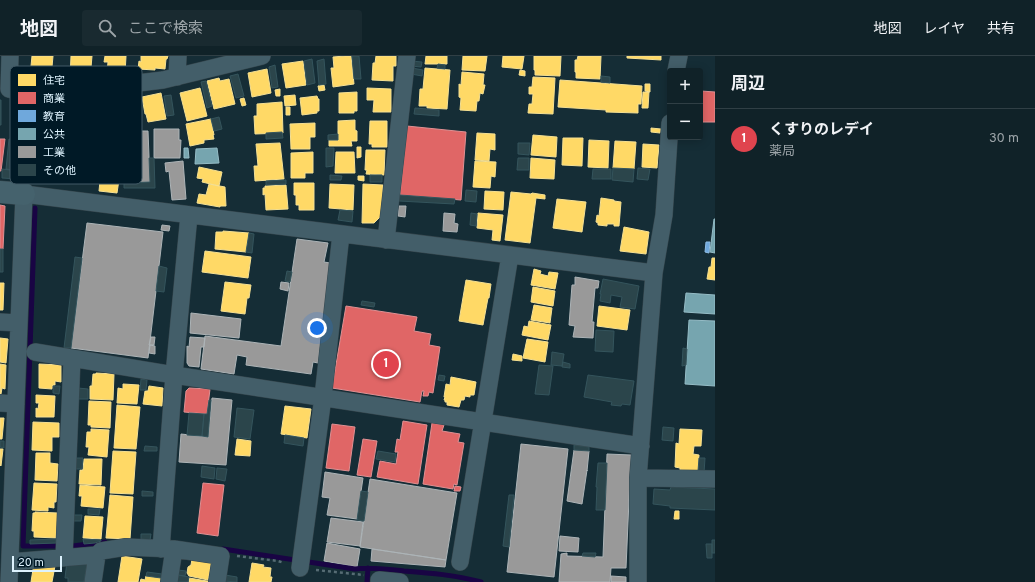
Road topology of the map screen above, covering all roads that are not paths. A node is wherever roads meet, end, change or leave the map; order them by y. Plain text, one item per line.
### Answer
1 (10, 56) edge
2 (178, 56) edge
3 (262, 56) edge
4 (407, 56) edge
5 (679, 56) edge
6 (677, 68) edge
7 (177, 77) junction
8 (142, 82) edge
9 (10, 89) edge
10 (669, 140) edge
11 (0, 192) edge
12 (24, 194) junction
13 (189, 214) junction
14 (341, 234) junction
15 (386, 240) junction
16 (510, 255) junction
17 (654, 273) junction
18 (0, 322) edge
19 (19, 323) junction
20 (35, 352) dead end
21 (72, 358) junction
22 (174, 375) junction
23 (323, 397) junction
24 (8, 404) edge
25 (483, 422) junction
26 (641, 446) junction
27 (6, 478) edge
28 (638, 478) junction
29 (715, 479) edge
30 (167, 549) junction
31 (64, 550) junction
32 (97, 555) junction
33 (6, 556) edge
34 (460, 562) dead end
35 (301, 564) dead end
36 (9, 582) edge
37 (93, 582) edge
38 (169, 582) edge
39 (217, 582) edge
40 (379, 582) edge
41 (400, 582) edge
42 (638, 582) edge

1 - 9 street
2 - 7 street
3 - 7 street
4 - 15 street
5 - 6 street
7 - 8 street
10 - 17 street
11 - 12 street
12 - 13 street
12 - 19 street
13 - 14 street
13 - 22 street
14 - 15 street
14 - 23 street
15 - 16 street
16 - 17 street
16 - 25 street
17 - 26 street
18 - 19 street
19 - 24 street
20 - 21 street
21 - 22 street
21 - 31 street
22 - 23 street
22 - 30 street
23 - 25 street
23 - 35 street
24 - 27 street
25 - 26 street
25 - 34 street
26 - 28 street
27 - 33 street
28 - 29 street
28 - 42 street
30 - 32 street
30 - 38 street
30 - 39 street
31 - 32 street
31 - 33 street
32 - 37 street
33 - 36 street
40 - 41 street

